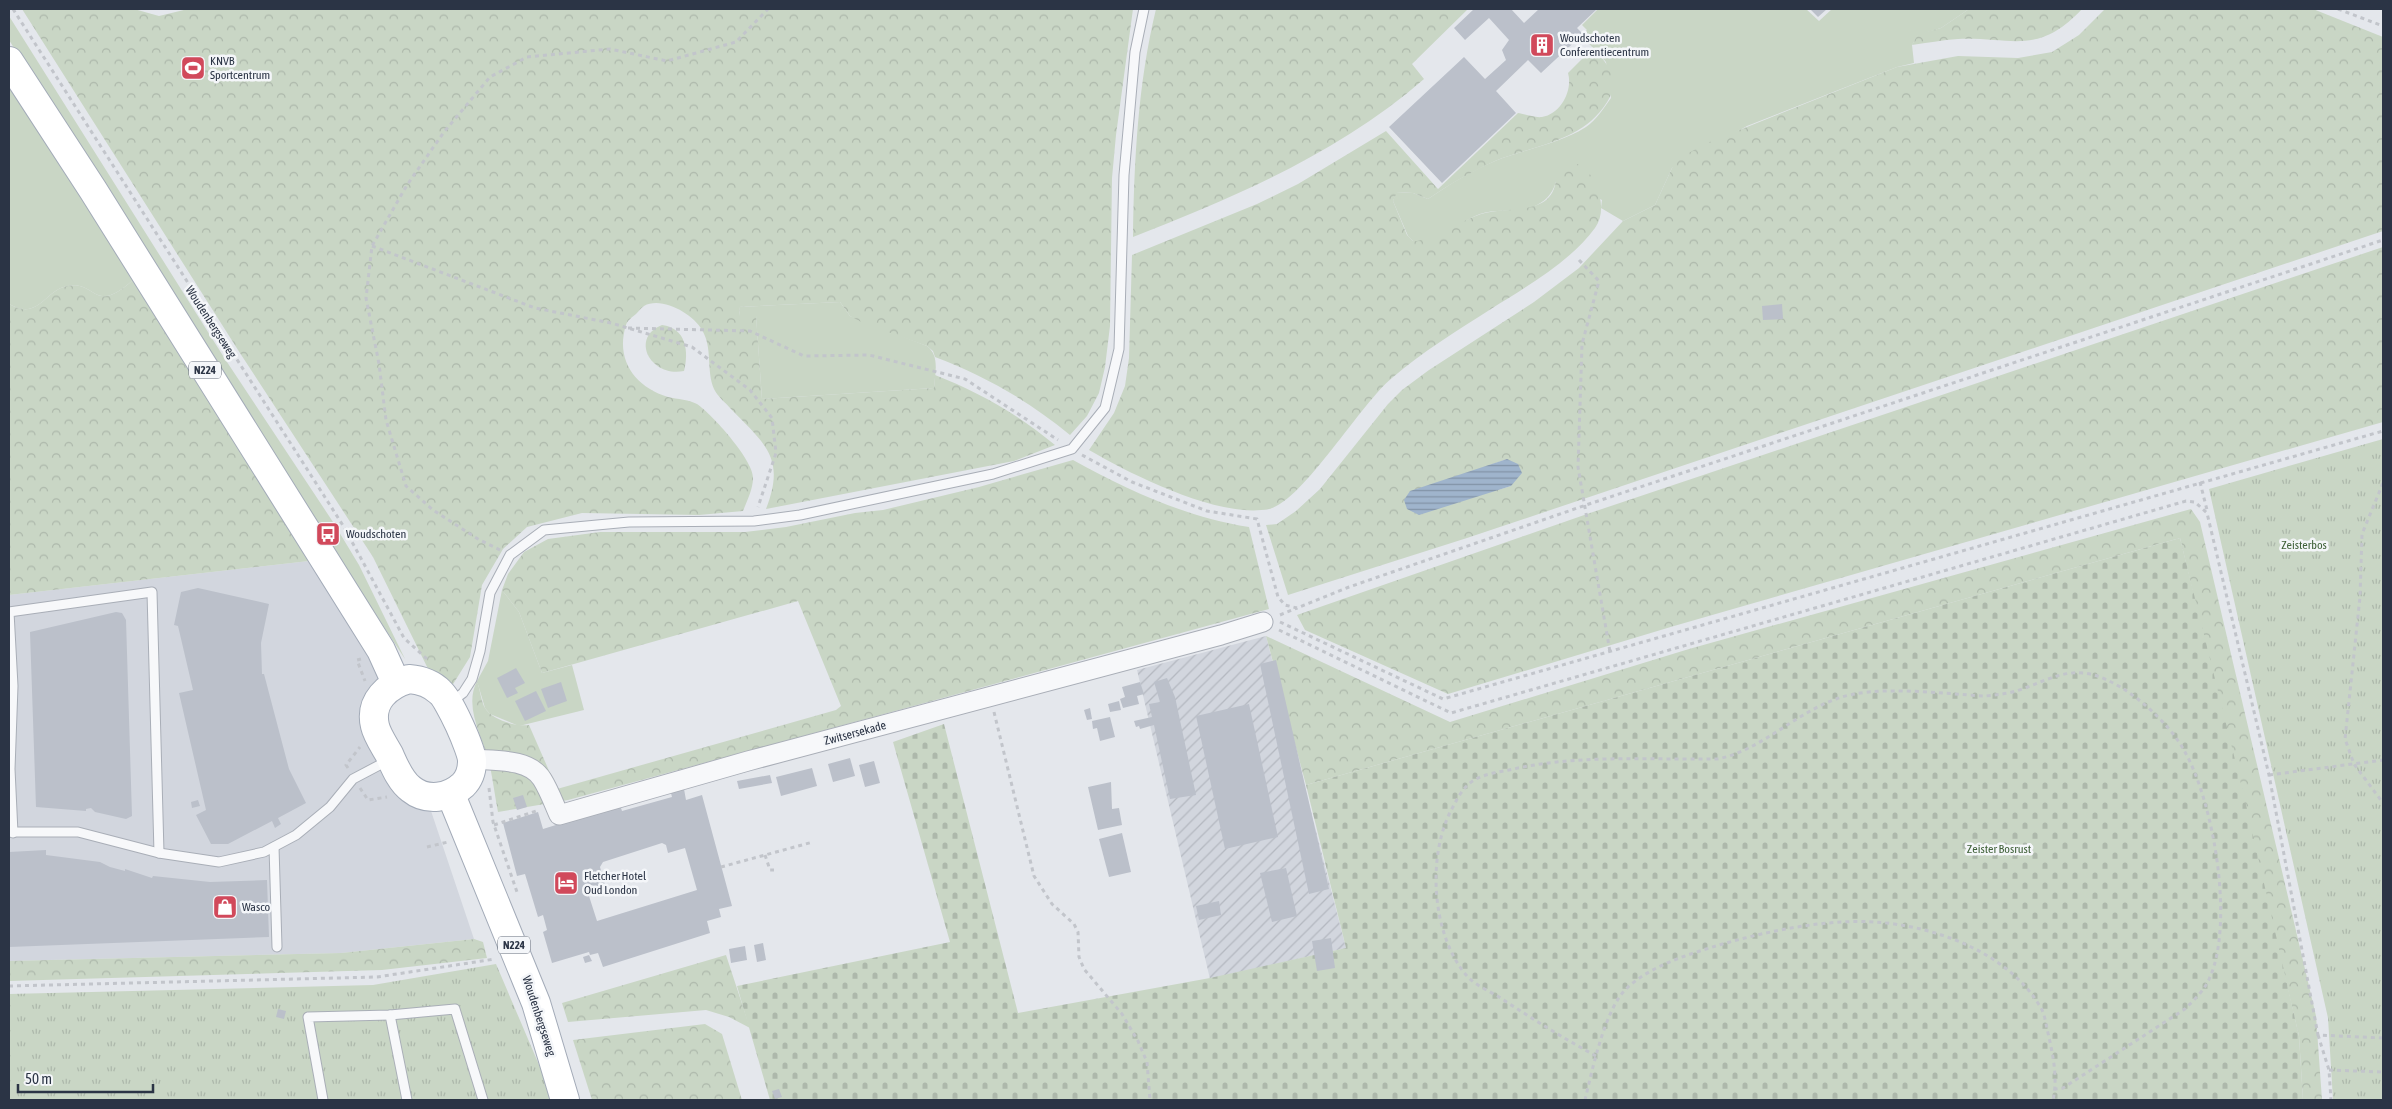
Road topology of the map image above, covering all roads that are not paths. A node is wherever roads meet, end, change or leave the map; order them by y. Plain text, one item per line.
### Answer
1 (1144, 9) edge
2 (9, 61) edge
3 (1263, 622) road end
4 (396, 683) junction
5 (450, 703) junction
6 (391, 759) junction
7 (479, 759) junction
8 (451, 795) junction
9 (11, 832) edge
10 (274, 847) junction
11 (159, 853) junction
12 (277, 947) dead end
13 (390, 1015) junction
14 (323, 1100) edge
15 (407, 1100) edge
16 (483, 1100) edge
17 (565, 1100) edge

1 - 5 lane
2 - 4 main road, N224
3 - 7 street, Zwitsersekade
4 - 5 main road
4 - 6 main road
5 - 7 main road
6 - 8 main road
6 - 10 lane
7 - 8 main road
8 - 17 main road, Woudenbergseweg / N224
9 - 11 lane
9 - 11 lane
10 - 11 lane
10 - 12 lane
13 - 14 lane
13 - 15 lane
13 - 16 lane

